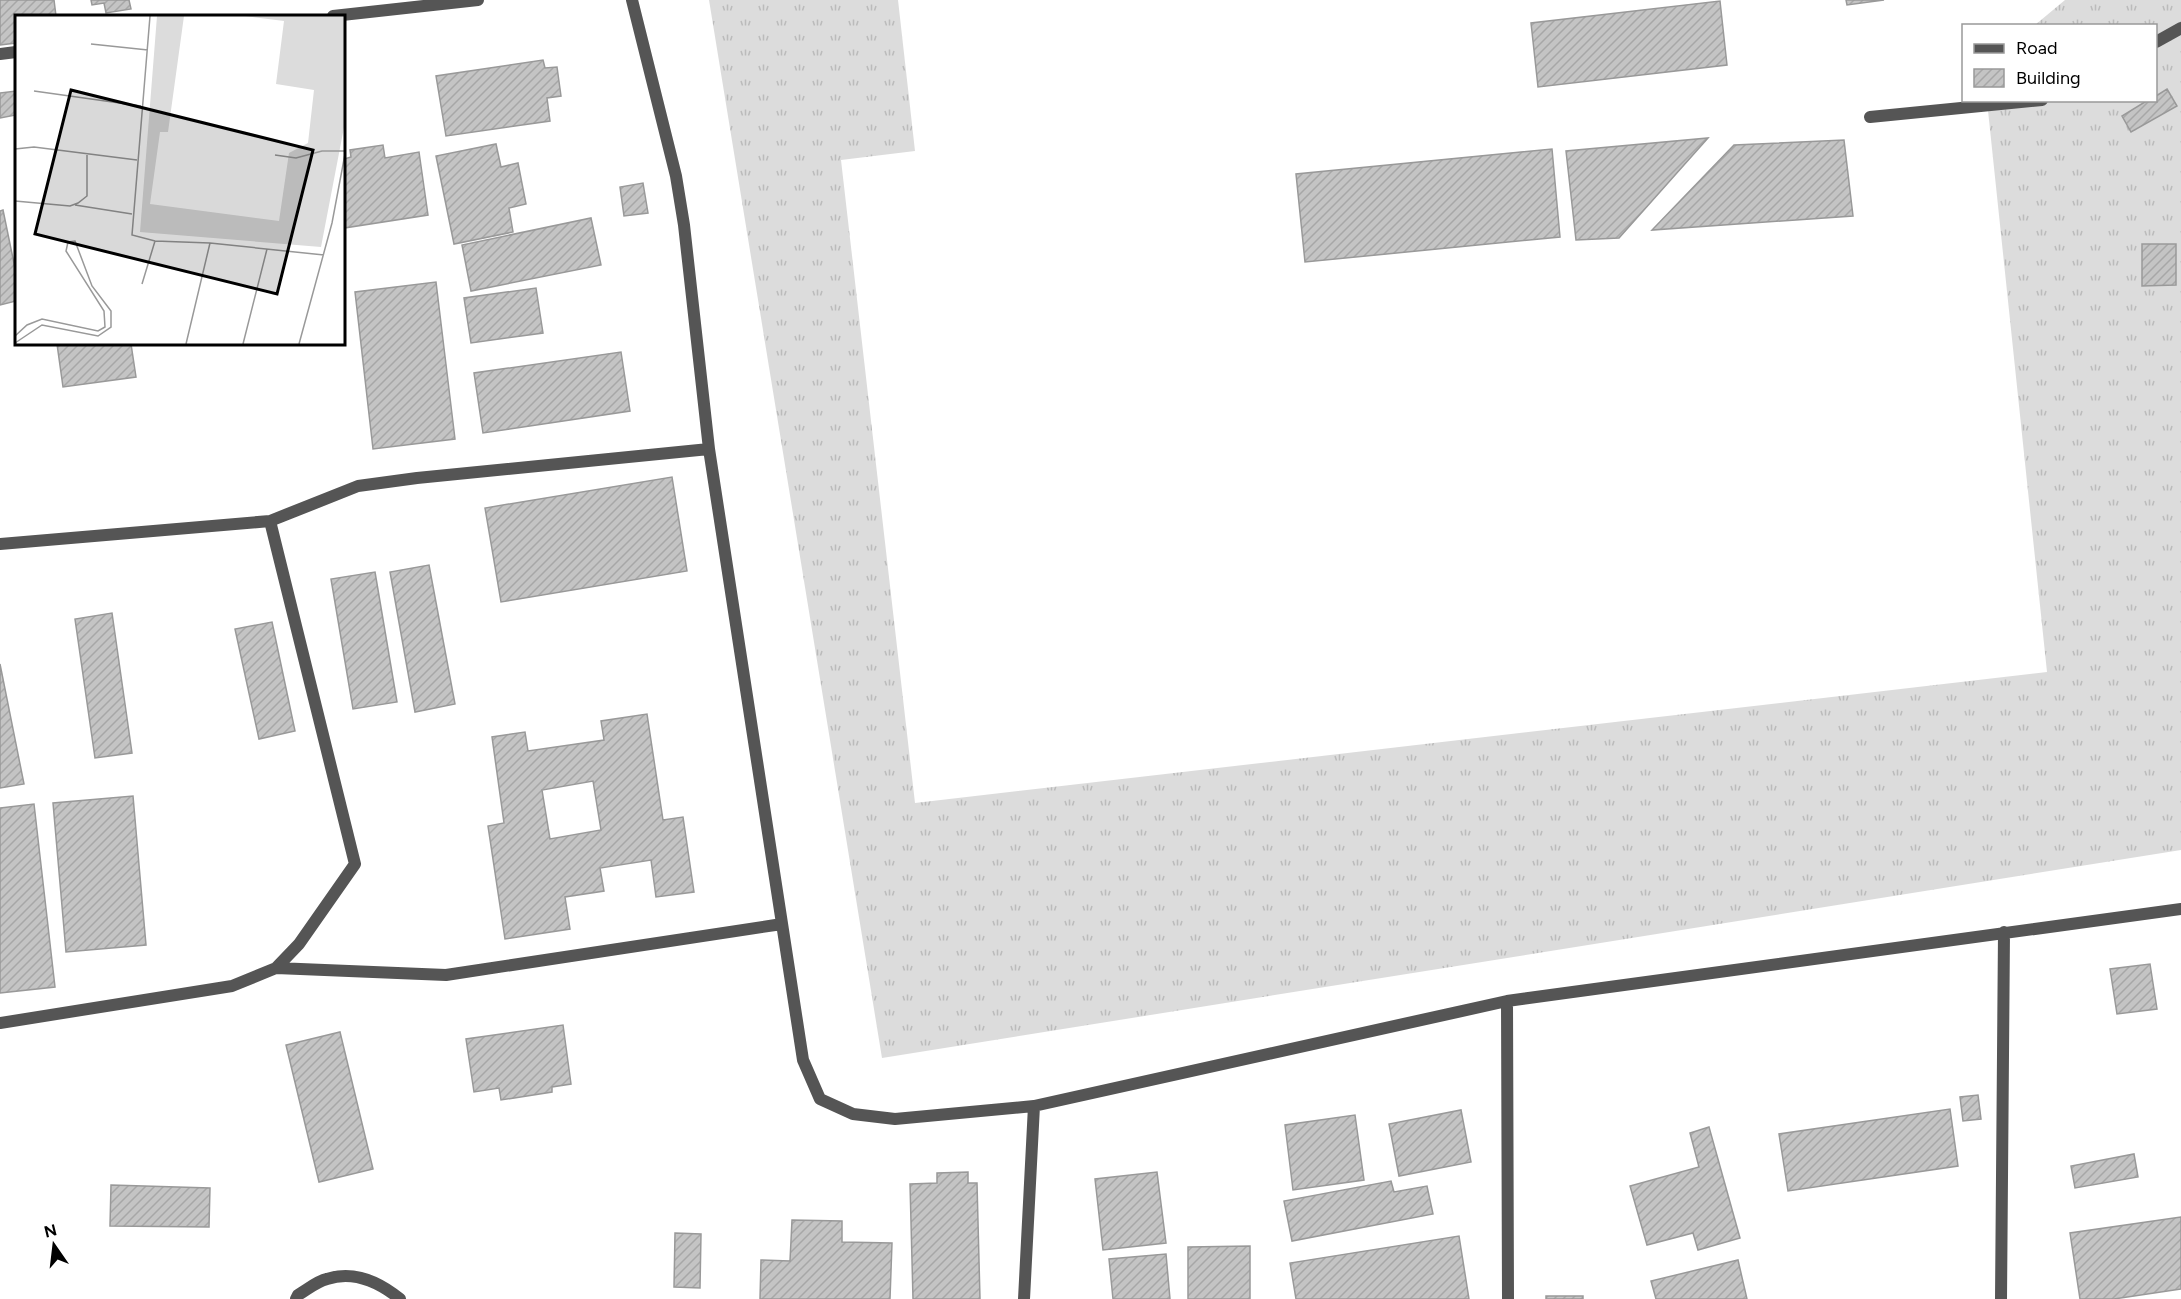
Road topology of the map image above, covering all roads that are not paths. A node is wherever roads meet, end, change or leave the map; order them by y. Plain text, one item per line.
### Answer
1 (478, 0) edge
2 (632, 0) edge
3 (342, 15) edge
4 (2181, 28) edge
5 (2157, 41) edge
6 (15, 52) edge
7 (0, 54) edge
8 (2022, 102) edge
9 (1869, 117) dead end
10 (709, 449) junction
11 (270, 521) junction
12 (0, 544) edge
13 (2181, 909) edge
14 (782, 924) junction
15 (2004, 932) junction
16 (276, 968) junction
17 (1507, 1001) junction
18 (0, 1023) edge
19 (1034, 1106) junction
20 (296, 1299) edge
21 (400, 1299) edge
22 (1024, 1299) edge
23 (1508, 1299) edge
24 (2001, 1299) edge

1 - 3 street
2 - 10 street
4 - 5 street
6 - 7 street
8 - 9 street
10 - 11 street
10 - 14 street
11 - 12 street
11 - 16 street
13 - 15 street
14 - 16 street
14 - 19 street
15 - 17 street
15 - 24 street
16 - 18 street
17 - 19 street
17 - 23 street
19 - 22 street
20 - 21 street

